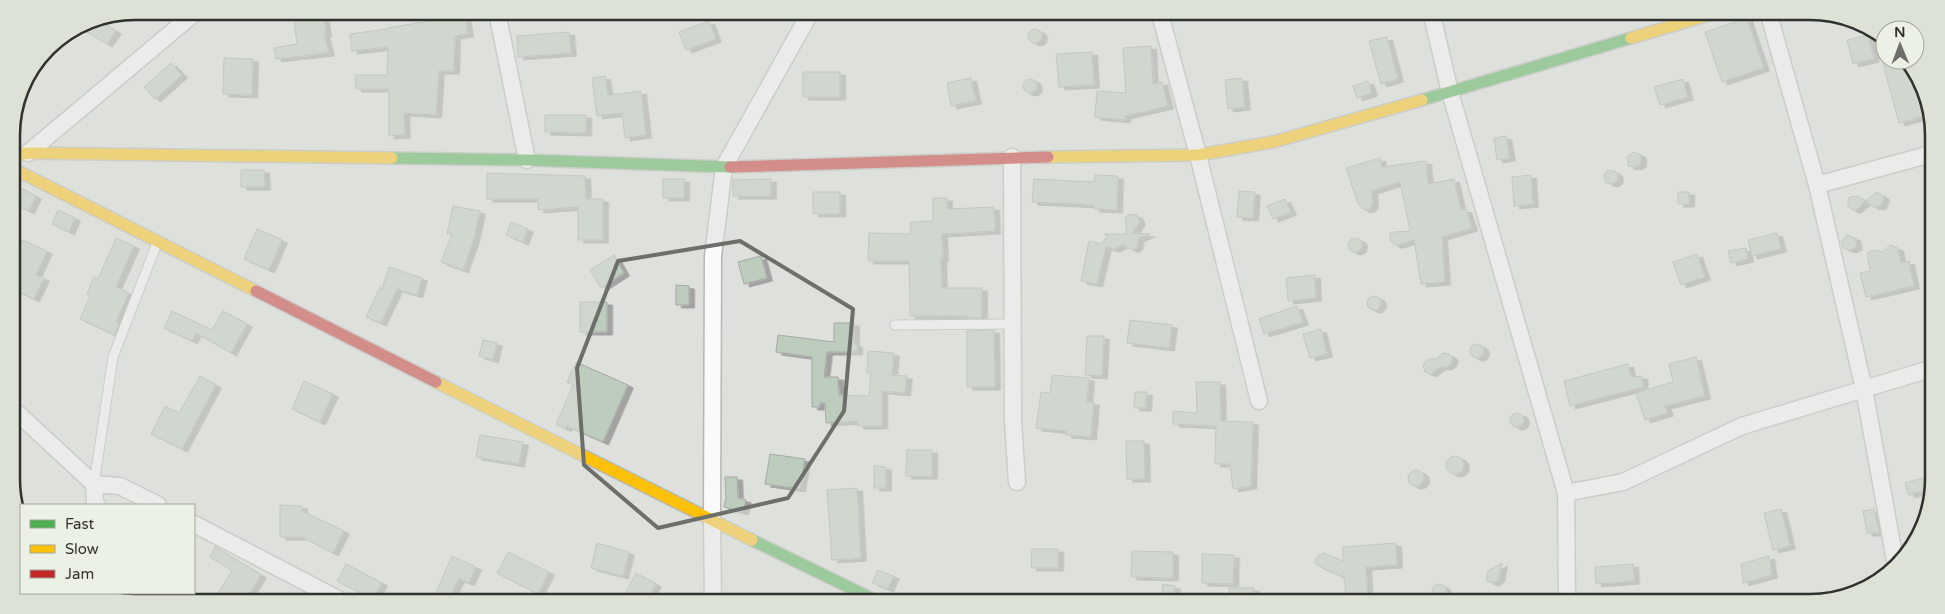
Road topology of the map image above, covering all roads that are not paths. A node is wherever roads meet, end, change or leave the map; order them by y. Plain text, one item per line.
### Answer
1 (186, 20) edge
2 (499, 20) edge
3 (806, 20) edge
4 (1162, 20) edge
5 (1433, 20) edge
6 (1692, 20) edge
7 (1769, 20) edge
8 (1450, 92) junction
9 (28, 153) junction
10 (20, 154) edge
11 (1198, 155) junction
12 (1925, 156) edge
13 (1012, 157) junction
14 (527, 160) junction
15 (724, 167) junction
16 (20, 172) edge
17 (1817, 185) junction
18 (157, 243) junction
19 (895, 324) dead end
20 (1012, 324) junction
21 (1925, 371) edge
22 (1864, 389) junction
23 (1259, 401) dead end
24 (20, 415) edge
25 (1018, 482) dead end
26 (94, 484) junction
27 (1566, 493) junction
28 (96, 504) edge
29 (156, 504) edge
30 (712, 521) junction
31 (195, 525) edge
32 (1894, 557) edge
33 (328, 594) edge
34 (713, 594) edge
35 (863, 594) edge
36 (1567, 594) edge

1 - 9 street
2 - 14 street
3 - 15 street
4 - 11 street
5 - 8 street
6 - 8 street
7 - 17 street
8 - 11 street
8 - 27 street
9 - 10 street
9 - 14 street
11 - 13 street
11 - 23 street
12 - 17 street
13 - 15 street
13 - 20 street
14 - 15 street
15 - 30 street
16 - 18 street
17 - 22 street
18 - 26 lane
18 - 30 street
19 - 20 lane
20 - 25 street
21 - 22 street
22 - 27 street
22 - 32 street
24 - 26 street
26 - 28 street
26 - 29 street
27 - 36 street
30 - 34 street
30 - 35 street
31 - 33 street

